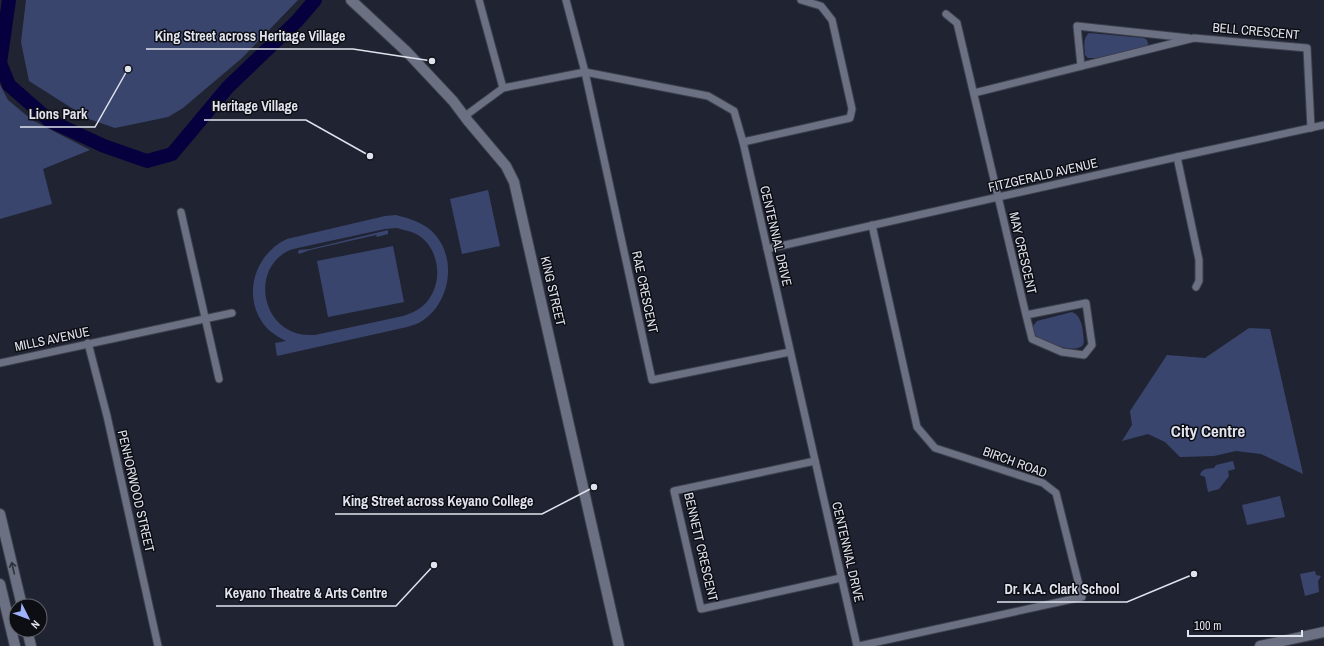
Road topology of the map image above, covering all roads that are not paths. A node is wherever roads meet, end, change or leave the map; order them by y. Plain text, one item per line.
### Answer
1 (351, 0) edge
2 (479, 0) edge
3 (566, 0) edge
4 (801, 0) edge
5 (946, 14) dead end
6 (1194, 38) junction
7 (1081, 66) junction
8 (585, 72) junction
9 (503, 88) junction
10 (974, 94) junction
11 (465, 116) junction
12 (1324, 125) edge
13 (1311, 128) junction
14 (743, 142) junction
15 (1177, 157) junction
16 (998, 197) junction
17 (181, 212) dead end
18 (872, 225) junction
19 (767, 249) junction
20 (1196, 287) dead end
21 (232, 313) dead end
22 (1026, 315) junction
23 (205, 319) junction
24 (88, 343) junction
25 (790, 352) junction
26 (0, 362) edge
27 (219, 379) dead end
28 (814, 461) junction
29 (0, 514) edge
30 (841, 578) junction
31 (0, 584) edge
32 (20, 598) edge
33 (1324, 632) edge
34 (15, 646) edge
35 (158, 646) edge
36 (619, 646) edge
37 (858, 646) edge
38 (1260, 646) edge

1 - 11 street, KING STREET
2 - 9 street
3 - 8 street
4 - 14 street
5 - 10 street
6 - 7 street, BELL CRESCENT
6 - 7 street, BELL CRESCENT
6 - 13 street, BELL CRESCENT
7 - 10 street, BELL CRESCENT
8 - 9 street, CENTENNIAL DRIVE
8 - 14 street, CENTENNIAL DRIVE
8 - 25 street, RAE CRESCENT
9 - 11 street, CENTENNIAL DRIVE
10 - 16 street
11 - 36 street, KING STREET
12 - 13 street, FITZGERALD AVENUE
13 - 15 street, FITZGERALD AVENUE
14 - 19 street, CENTENNIAL DRIVE
15 - 16 street, FITZGERALD AVENUE
15 - 20 street
16 - 18 street, FITZGERALD AVENUE
16 - 22 street, MAY CRESCENT
17 - 23 street
18 - 19 street, FITZGERALD AVENUE
18 - 37 street, BIRCH ROAD
19 - 25 street, CENTENNIAL DRIVE
21 - 23 street, MILLS AVENUE
22 - 22 street, MAY CRESCENT
23 - 24 street, MILLS AVENUE
23 - 27 street
24 - 26 street, MILLS AVENUE
24 - 35 street, PENHORWOOD STREET
25 - 28 street, CENTENNIAL DRIVE
28 - 30 street, CENTENNIAL DRIVE
28 - 30 street, BENNETT CRESCENT
32 -> 29 street
30 - 37 street, CENTENNIAL DRIVE
31 - 34 street
33 - 38 street

